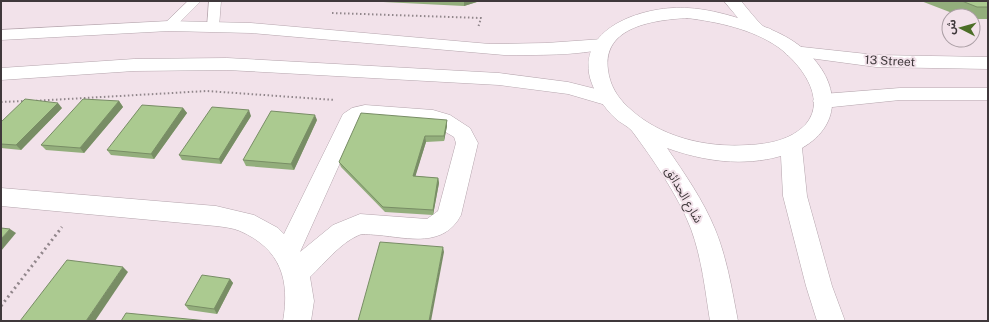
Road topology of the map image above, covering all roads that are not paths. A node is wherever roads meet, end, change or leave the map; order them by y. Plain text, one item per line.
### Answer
1 (195, 1) edge
2 (215, 1) edge
3 (646, 1) edge
4 (732, 1) edge
5 (627, 24) junction
6 (169, 26) junction
7 (213, 27) junction
8 (759, 30) junction
9 (1, 35) edge
10 (603, 44) junction
11 (793, 51) junction
12 (988, 62) edge
13 (1, 74) edge
14 (988, 94) edge
15 (609, 99) junction
16 (823, 101) junction
17 (636, 124) junction
18 (791, 144) junction
19 (1, 197) edge
20 (292, 264) junction
21 (297, 321) edge
22 (724, 321) edge
23 (831, 321) edge

1 - 6 lane
2 - 7 lane
3 - 5 street
4 - 8 street
5 - 8 street
5 - 10 street
6 - 7 street
6 - 9 street
7 - 10 street
8 - 11 street
10 - 15 street
11 - 12 street, 13 Street
11 - 16 street
13 - 15 street
14 - 16 street
15 - 17 street
16 - 18 street
17 - 18 street
17 - 22 street, شارع الحدائق
18 - 23 street
19 - 20 street
20 - 20 street
20 - 21 street

